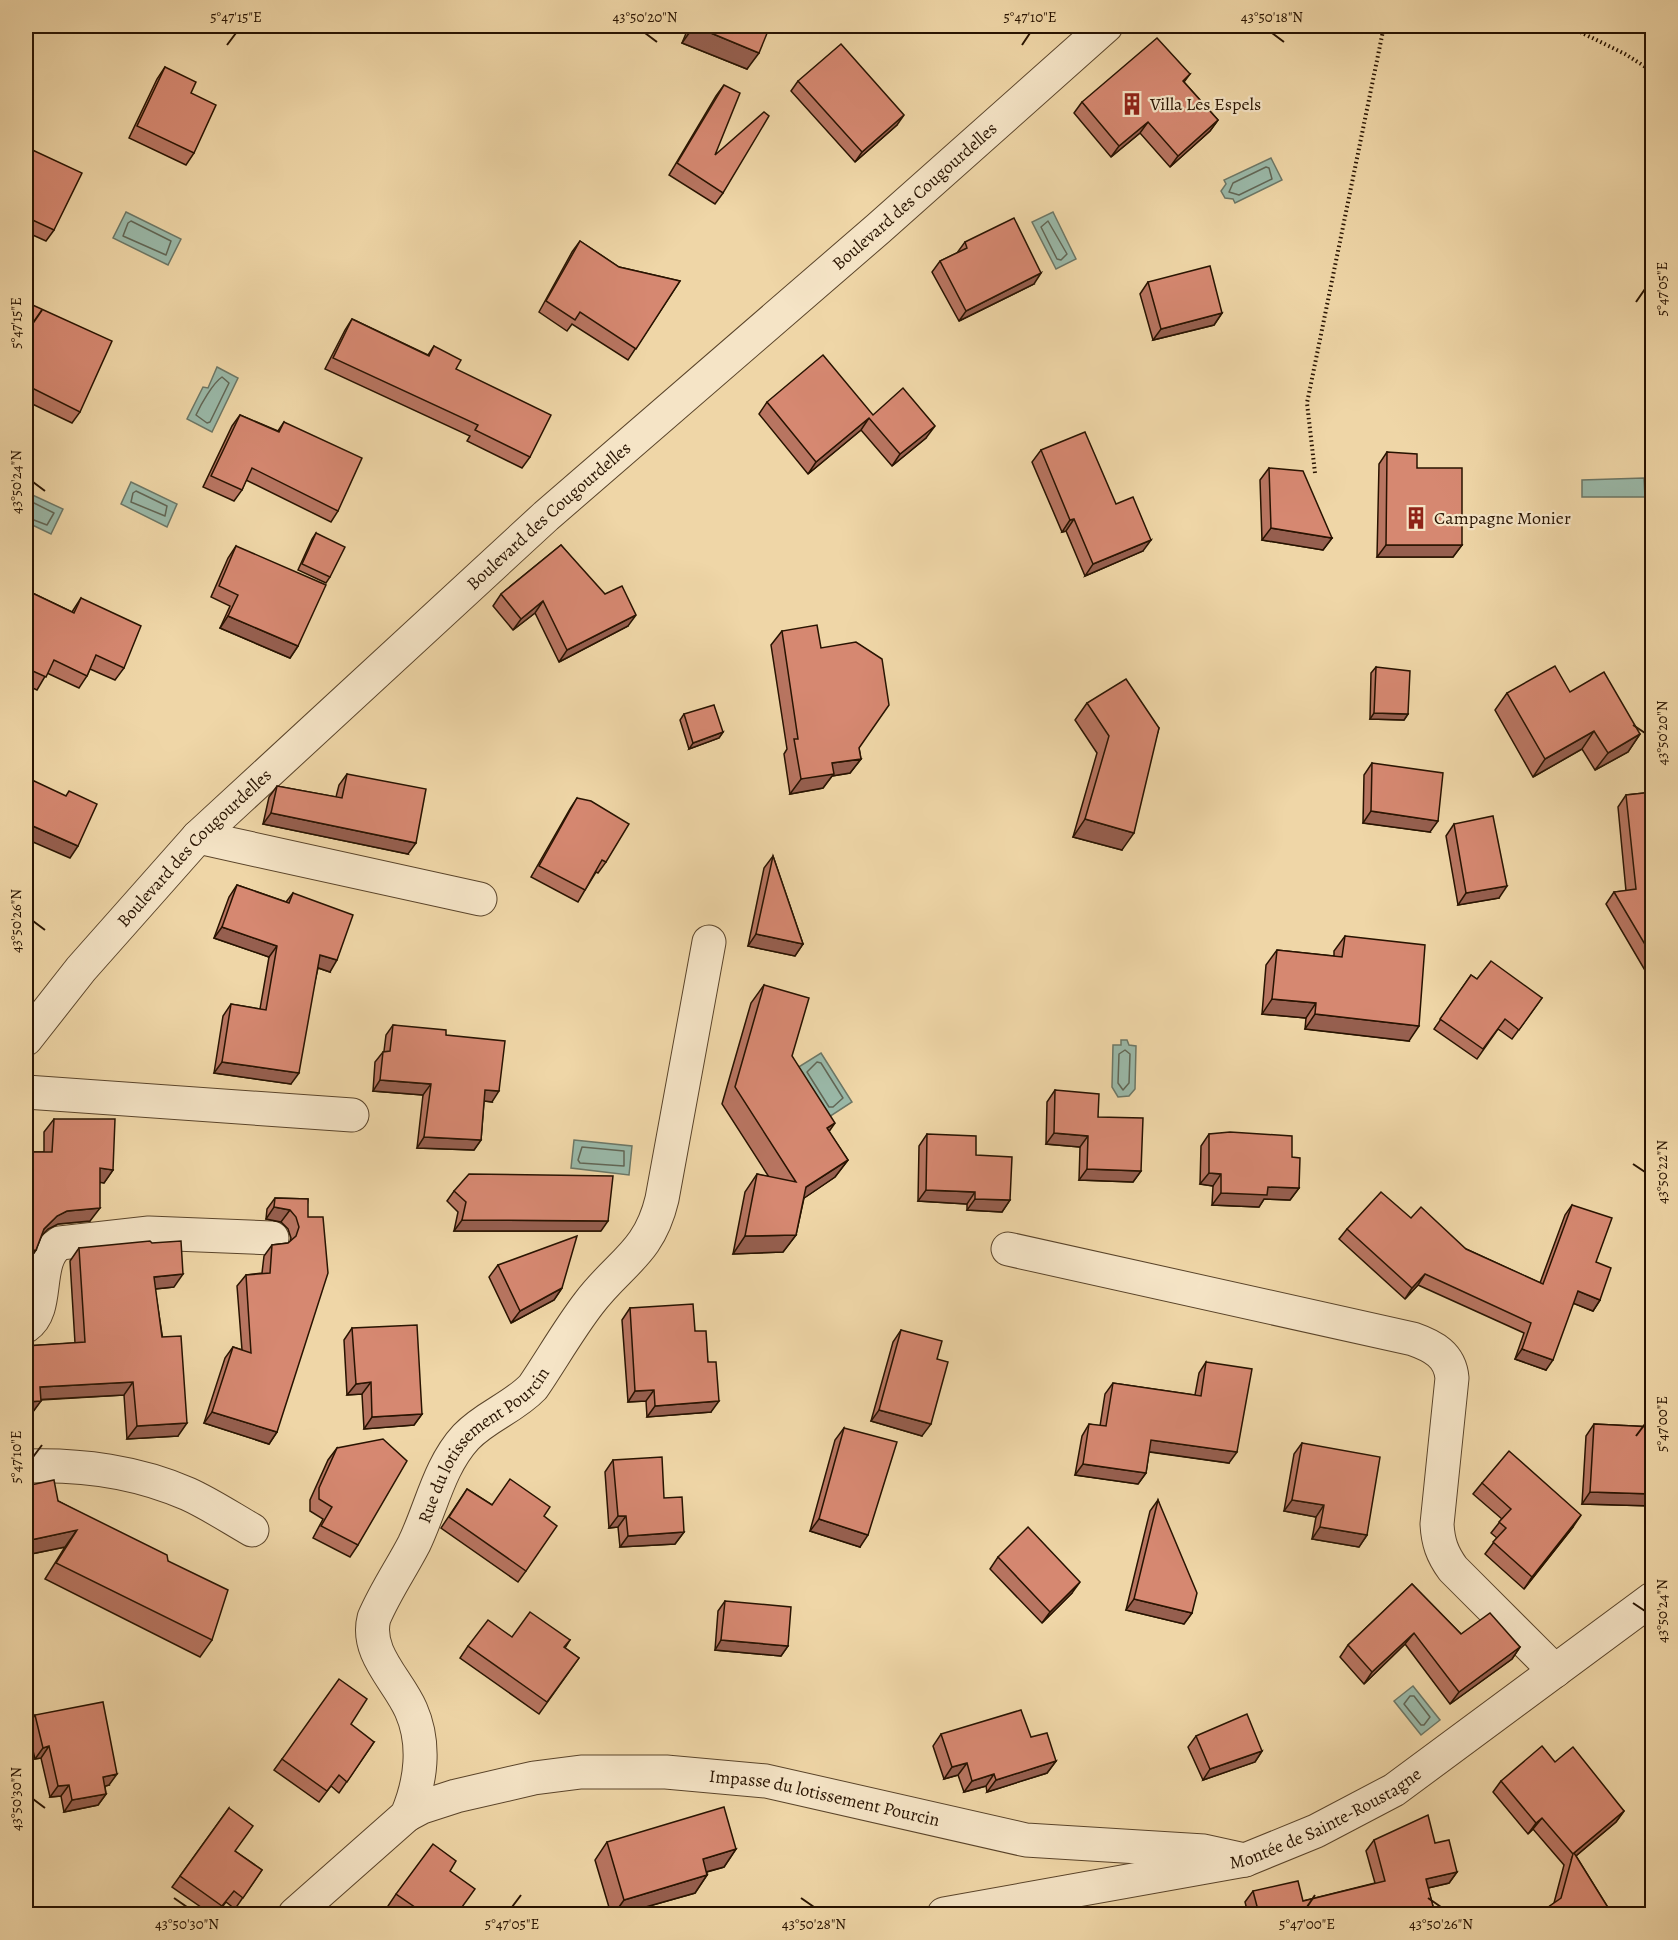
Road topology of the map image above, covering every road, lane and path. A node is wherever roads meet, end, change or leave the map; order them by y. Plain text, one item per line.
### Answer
1 (1106, 26) edge
2 (1384, 26) edge
3 (1568, 26) edge
4 (1653, 71) edge
5 (1315, 473) dead end
6 (198, 837) junction
7 (480, 899) dead end
8 (709, 942) dead end
9 (26, 1039) edge
10 (26, 1092) edge
11 (352, 1115) dead end
12 (272, 1238) dead end
13 (1008, 1249) dead end
14 (26, 1326) edge
15 (26, 1466) edge
16 (252, 1530) dead end
17 (1653, 1599) edge
18 (1555, 1671) junction
19 (407, 1815) junction
20 (1245, 1860) junction
21 (295, 1914) edge
22 (944, 1914) edge

1 - 6 street, Boulevard des Cougourdelles
2 - 5 path
3 - 4 path
6 - 7 street
6 - 9 street, Boulevard des Cougourdelles
8 - 19 street, Rue du lotissement Pourcin
10 - 11 street
12 - 14 street
13 - 18 street
15 - 16 street
17 - 18 street, Montée de Sainte-Roustagne
18 - 20 street, Montée de Sainte-Roustagne
19 - 20 street, Impasse du lotissement Pourcin
19 - 21 street, Rue du lotissement Pourcin
20 - 22 street, Montée de Sainte-Roustagne

